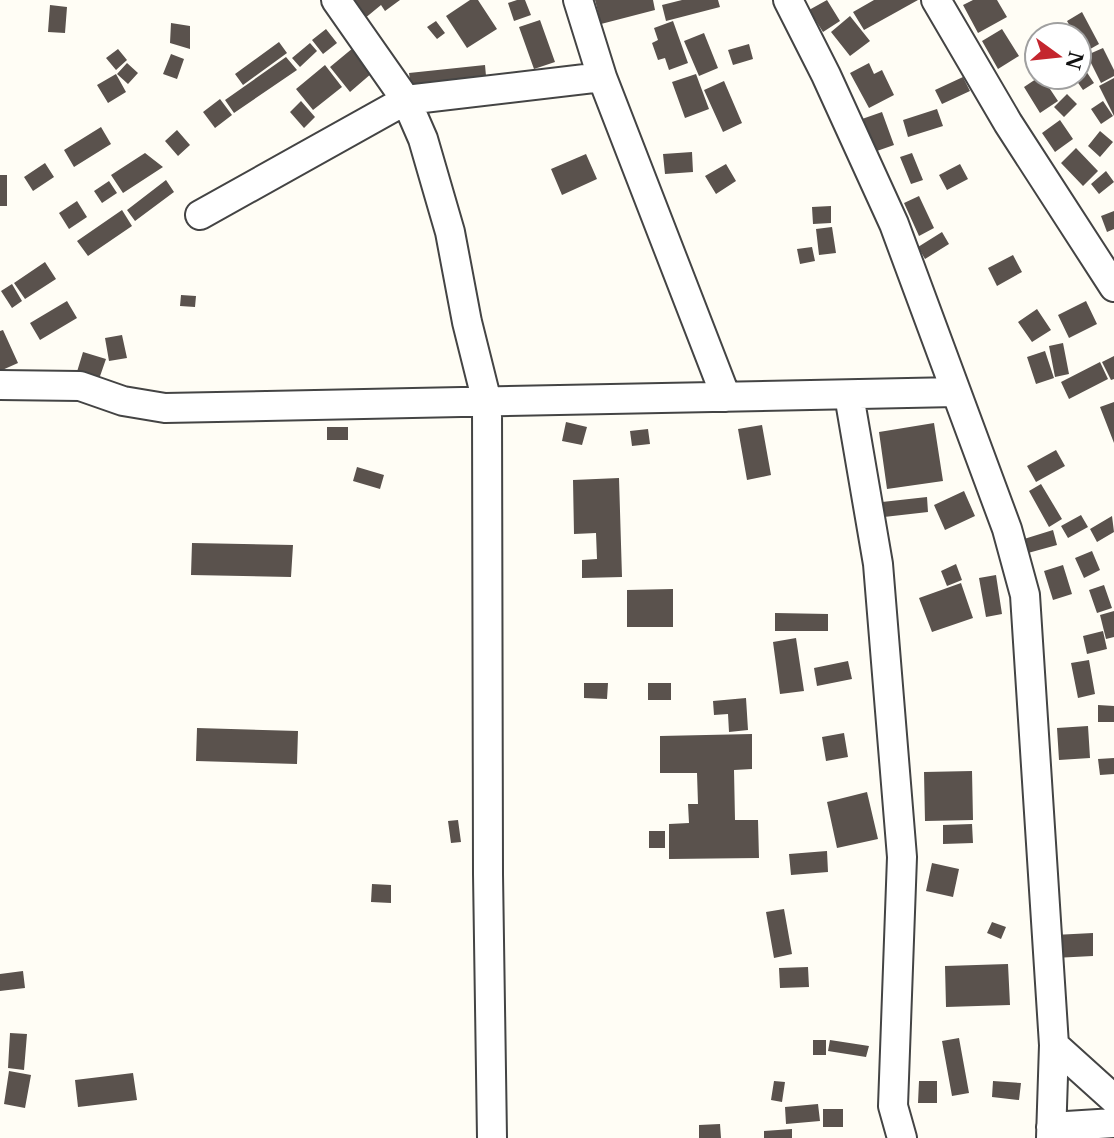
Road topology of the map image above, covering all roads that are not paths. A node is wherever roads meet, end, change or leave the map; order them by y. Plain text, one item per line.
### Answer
1 (336, 0) edge
2 (578, 0) edge
3 (788, 0) edge
4 (936, 0) edge
5 (602, 77) junction
6 (406, 100) junction
7 (200, 215) dead end
8 (1114, 287) edge
9 (0, 385) edge
10 (956, 392) junction
11 (849, 395) junction
12 (726, 397) junction
13 (487, 402) junction
14 (1054, 1045) junction
15 (1114, 1099) edge
16 (1114, 1123) edge
17 (1051, 1132) edge
18 (492, 1138) edge
19 (902, 1138) edge

1 - 6 street
2 - 5 street
3 - 10 street
4 - 8 street
5 - 6 street
5 - 12 street
6 - 7 street
6 - 13 street
9 - 13 street
10 - 11 street
10 - 14 street
11 - 12 street
11 - 19 street
12 - 13 street
13 - 18 street
14 - 15 street
14 - 17 street
16 - 17 street

